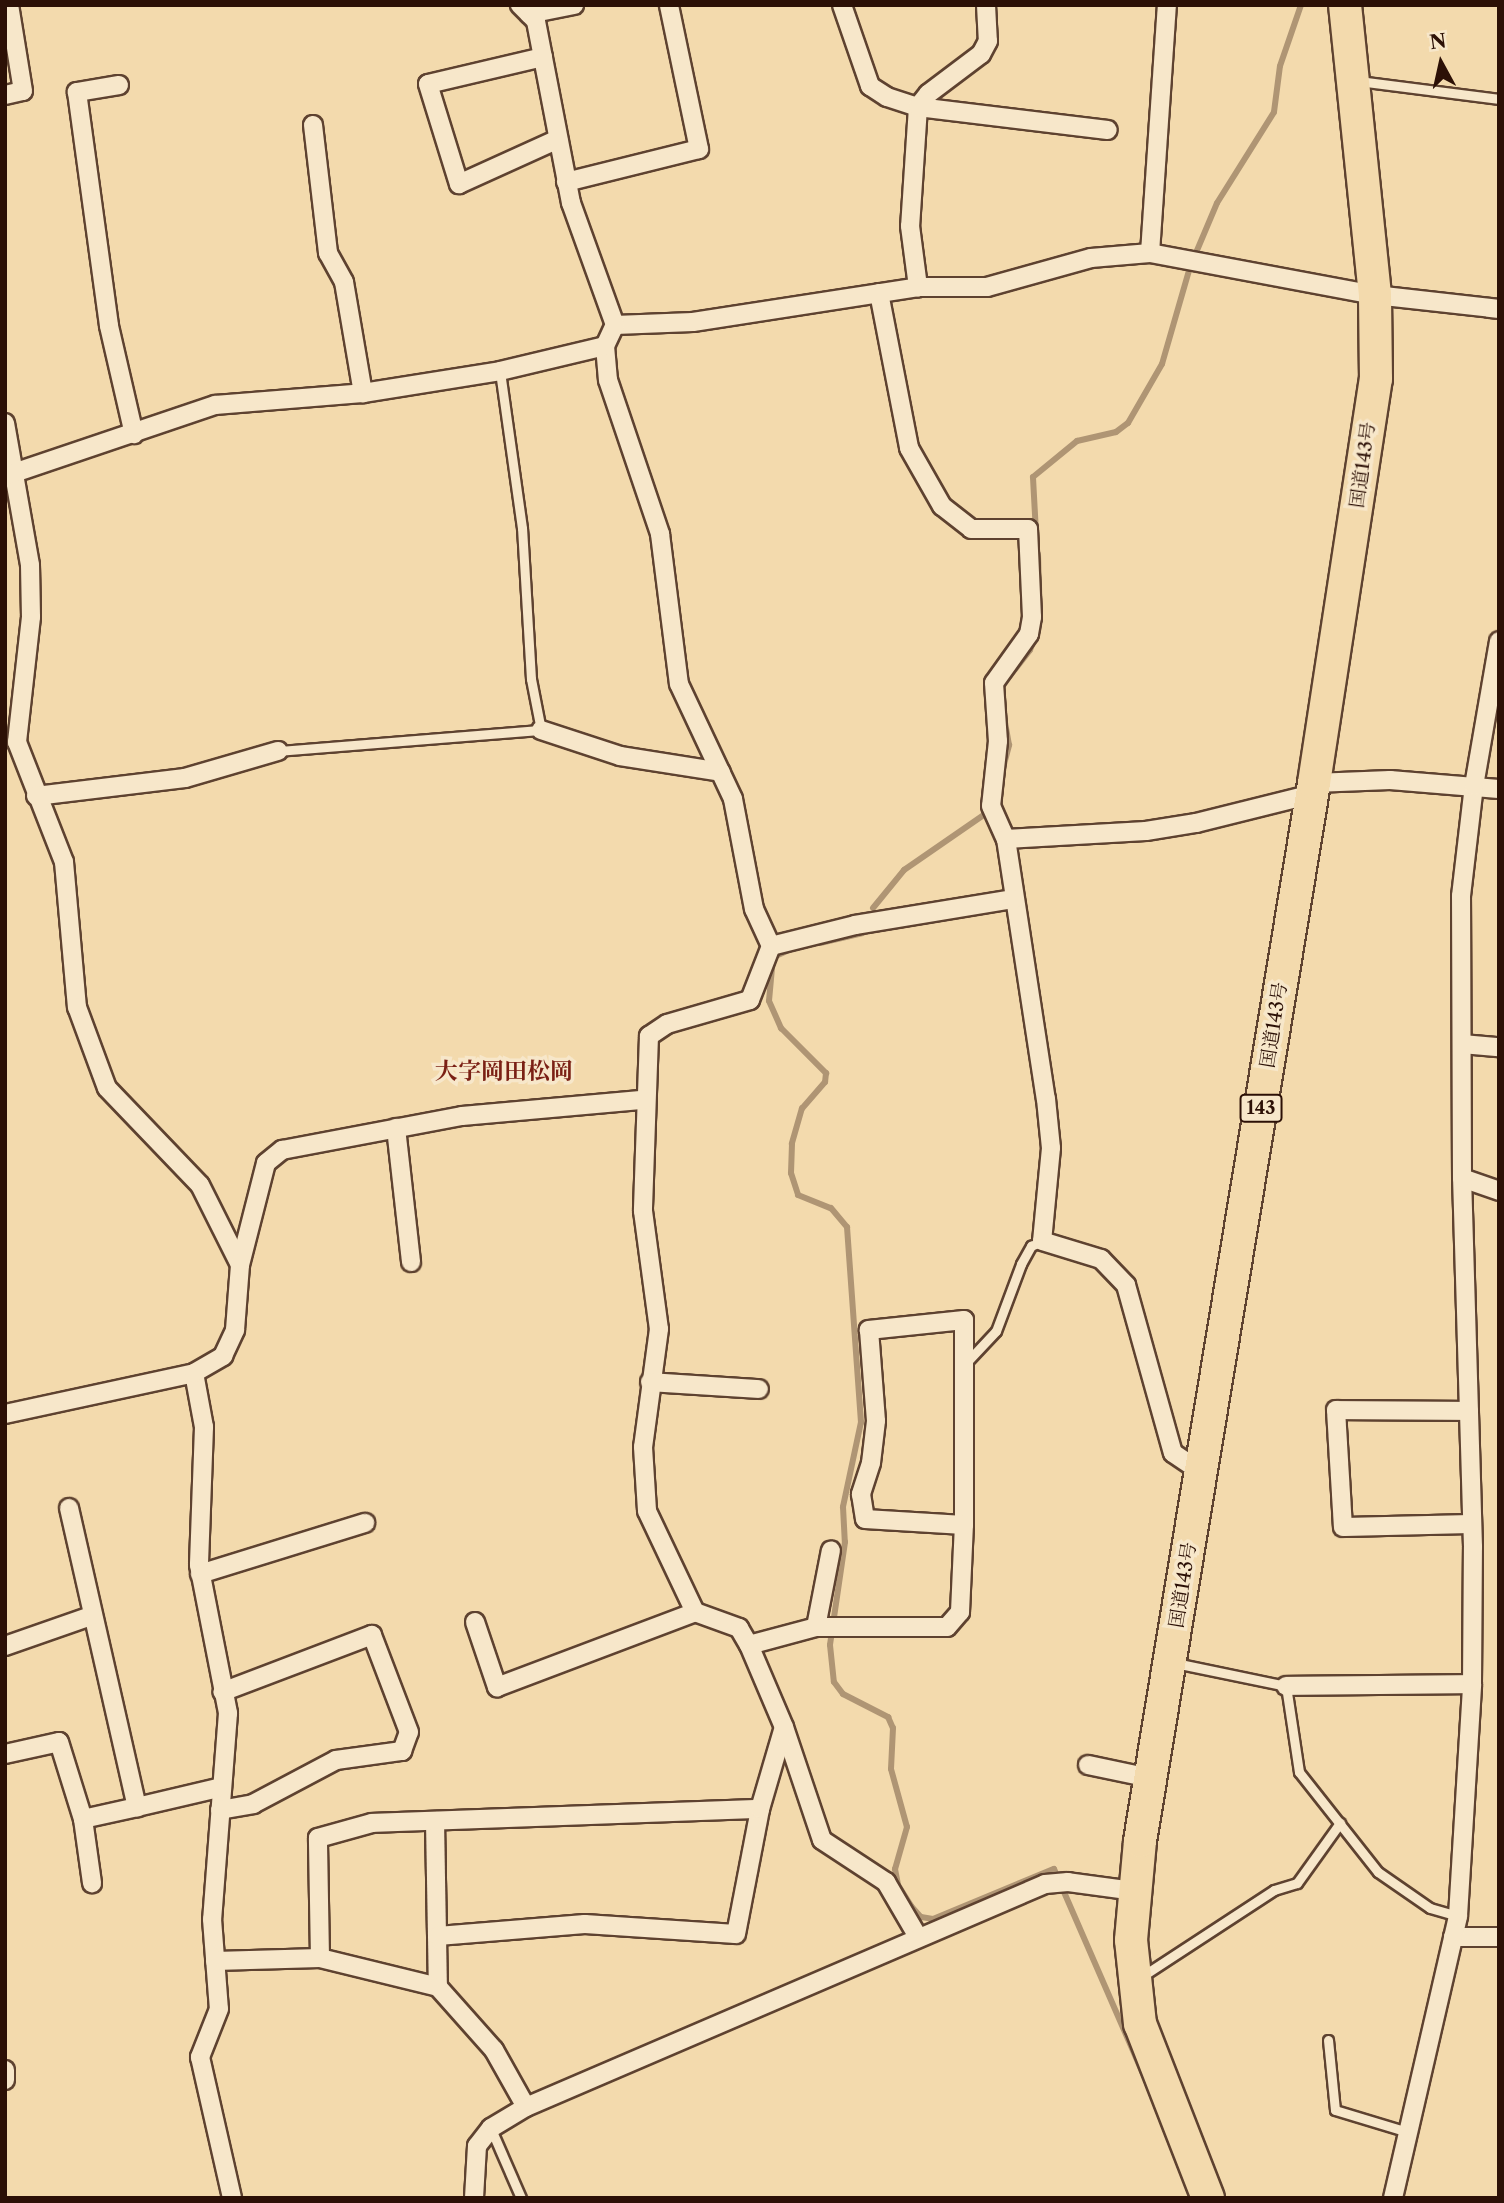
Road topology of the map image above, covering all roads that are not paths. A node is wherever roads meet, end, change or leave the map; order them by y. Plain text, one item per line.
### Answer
1 (9, 5) edge
2 (574, 5) edge
3 (669, 5) edge
4 (842, 5) edge
5 (986, 5) edge
6 (1167, 5) edge
7 (1345, 5) edge
8 (524, 10) edge
9 (542, 57) junction
10 (1354, 81) junction
11 (119, 85) dead end
12 (5, 95) edge
13 (1499, 99) edge
14 (918, 107) junction
15 (313, 125) dead end
16 (1108, 130) dead end
17 (558, 139) junction
18 (566, 182) junction
19 (1150, 253) junction
20 (918, 287) junction
21 (879, 293) junction
22 (1375, 295) junction
23 (1499, 309) edge
24 (615, 325) junction
25 (605, 346) junction
26 (500, 371) junction
27 (363, 393) junction
28 (5, 423) edge
29 (134, 434) junction
30 (10, 476) edge
31 (1499, 641) edge
32 (541, 730) junction
33 (278, 751) joint
34 (721, 772) junction
35 (1474, 786) junction
36 (1313, 789) junction
37 (1499, 789) edge
38 (36, 796) junction
39 (1006, 839) junction
40 (1014, 899) junction
41 (771, 946) junction
42 (1462, 1044) junction
43 (1499, 1046) edge
44 (643, 1100) junction
45 (396, 1128) junction
46 (1462, 1178) junction
47 (1499, 1191) edge
48 (1042, 1241) junction
49 (411, 1262) dead end
50 (240, 1265) junction
51 (964, 1365) junction
52 (194, 1373) junction
53 (650, 1382) junction
54 (759, 1389) dead end
55 (1469, 1411) junction
56 (5, 1414) edge
57 (1201, 1472) junction
58 (69, 1508) dead end
59 (365, 1523) dead end
60 (1472, 1524) junction
61 (964, 1525) junction
62 (831, 1550) dead end
63 (200, 1574) junction
64 (695, 1612) junction
65 (91, 1616) junction
66 (475, 1622) dead end
67 (825, 1627) junction
68 (749, 1645) junction
69 (5, 1646) edge
70 (1170, 1662) junction
71 (1472, 1684) junction
72 (1286, 1686) junction
73 (222, 1692) junction
74 (784, 1727) junction
75 (5, 1754) edge
76 (1088, 1765) dead end
77 (1150, 1778) junction
78 (222, 1787) junction
79 (137, 1807) junction
80 (760, 1809) junction
81 (220, 1810) junction
82 (83, 1819) junction
83 (435, 1821) junction
84 (1339, 1823) junction
85 (92, 1883) dead end
86 (1135, 1891) junction
87 (1458, 1916) junction
88 (438, 1936) junction
89 (918, 1937) junction
90 (1453, 1937) junction
91 (1499, 1937) edge
92 (320, 1958) junction
93 (215, 1961) junction
94 (1133, 1982) junction
95 (438, 1987) junction
96 (1328, 2040) dead end
97 (5, 2070) edge
98 (5, 2080) edge
99 (526, 2107) junction
100 (491, 2128) junction
101 (1408, 2132) junction
102 (232, 2198) edge
103 (474, 2198) edge
104 (521, 2198) edge
105 (1208, 2198) edge
106 (1393, 2198) edge

1 - 12 street
2 - 8 street
3 - 18 street
4 - 14 street
5 - 14 street
6 - 19 street
7 - 10 highway, 国道143号 / 143
8 - 9 street
9 - 17 street
9 - 17 street
10 - 13 lane
10 - 22 highway, 国道143号 / 143
11 - 29 street
14 - 16 street
14 - 20 street
15 - 27 street
17 - 18 street
18 - 24 street
19 - 20 street
19 - 22 street
20 - 21 street
21 - 24 street
21 - 39 street
22 - 23 street
22 - 36 highway, 国道143号 / 143
24 - 25 street
25 - 26 street
25 - 34 street
26 - 27 street
26 - 32 lane
27 - 29 street
28 - 30 street
29 - 30 street
30 - 38 street
31 - 35 street
32 - 33 lane
32 - 34 street
33 - 38 street
34 - 41 street
35 - 36 street
35 - 37 street
35 - 42 street
36 - 39 street
36 - 57 highway, 国道143号 / 143
38 - 50 street
39 - 40 street
40 - 41 street
40 - 48 street
41 - 44 street
42 - 43 street
42 - 46 street
44 - 45 street
44 - 53 street
45 - 49 street
45 - 50 street
46 - 47 street
46 - 55 street
48 - 51 lane
48 - 57 street
50 - 52 street
51 - 61 street
51 - 61 street
52 - 56 street
52 - 63 street
53 - 54 street
53 - 64 street
55 - 60 street
55 - 60 street
57 - 70 highway, 国道143号 / 143
58 - 65 street
59 - 63 street
60 - 71 street
61 - 67 street
62 - 67 street
63 - 73 street
64 - 66 street
64 - 68 street
65 - 69 street
65 - 79 street
67 - 68 street
68 - 74 street
70 - 72 lane
70 - 77 highway, 国道143号 / 143
71 - 72 street
71 - 87 street
72 - 84 lane
73 - 78 street
73 - 81 street
74 - 80 street
74 - 89 street
75 - 82 street
76 - 77 street
77 - 86 highway, 国道143号 / 143
78 - 79 street
78 - 81 street
79 - 82 street
80 - 83 street
80 - 88 street
81 - 93 street
82 - 85 street
83 - 88 street
83 - 92 street
84 - 87 lane
84 - 94 lane
86 - 89 street
86 - 94 highway, 国道143号 / 143
87 - 90 street
88 - 95 street
89 - 99 street
90 - 91 street
90 - 101 street
92 - 93 street
92 - 95 street
93 - 102 street
94 - 105 highway, 国道143号 / 143
95 - 99 street
96 - 101 lane
97 - 98 street
99 - 100 street
100 - 103 street
100 - 104 lane
101 - 106 street

